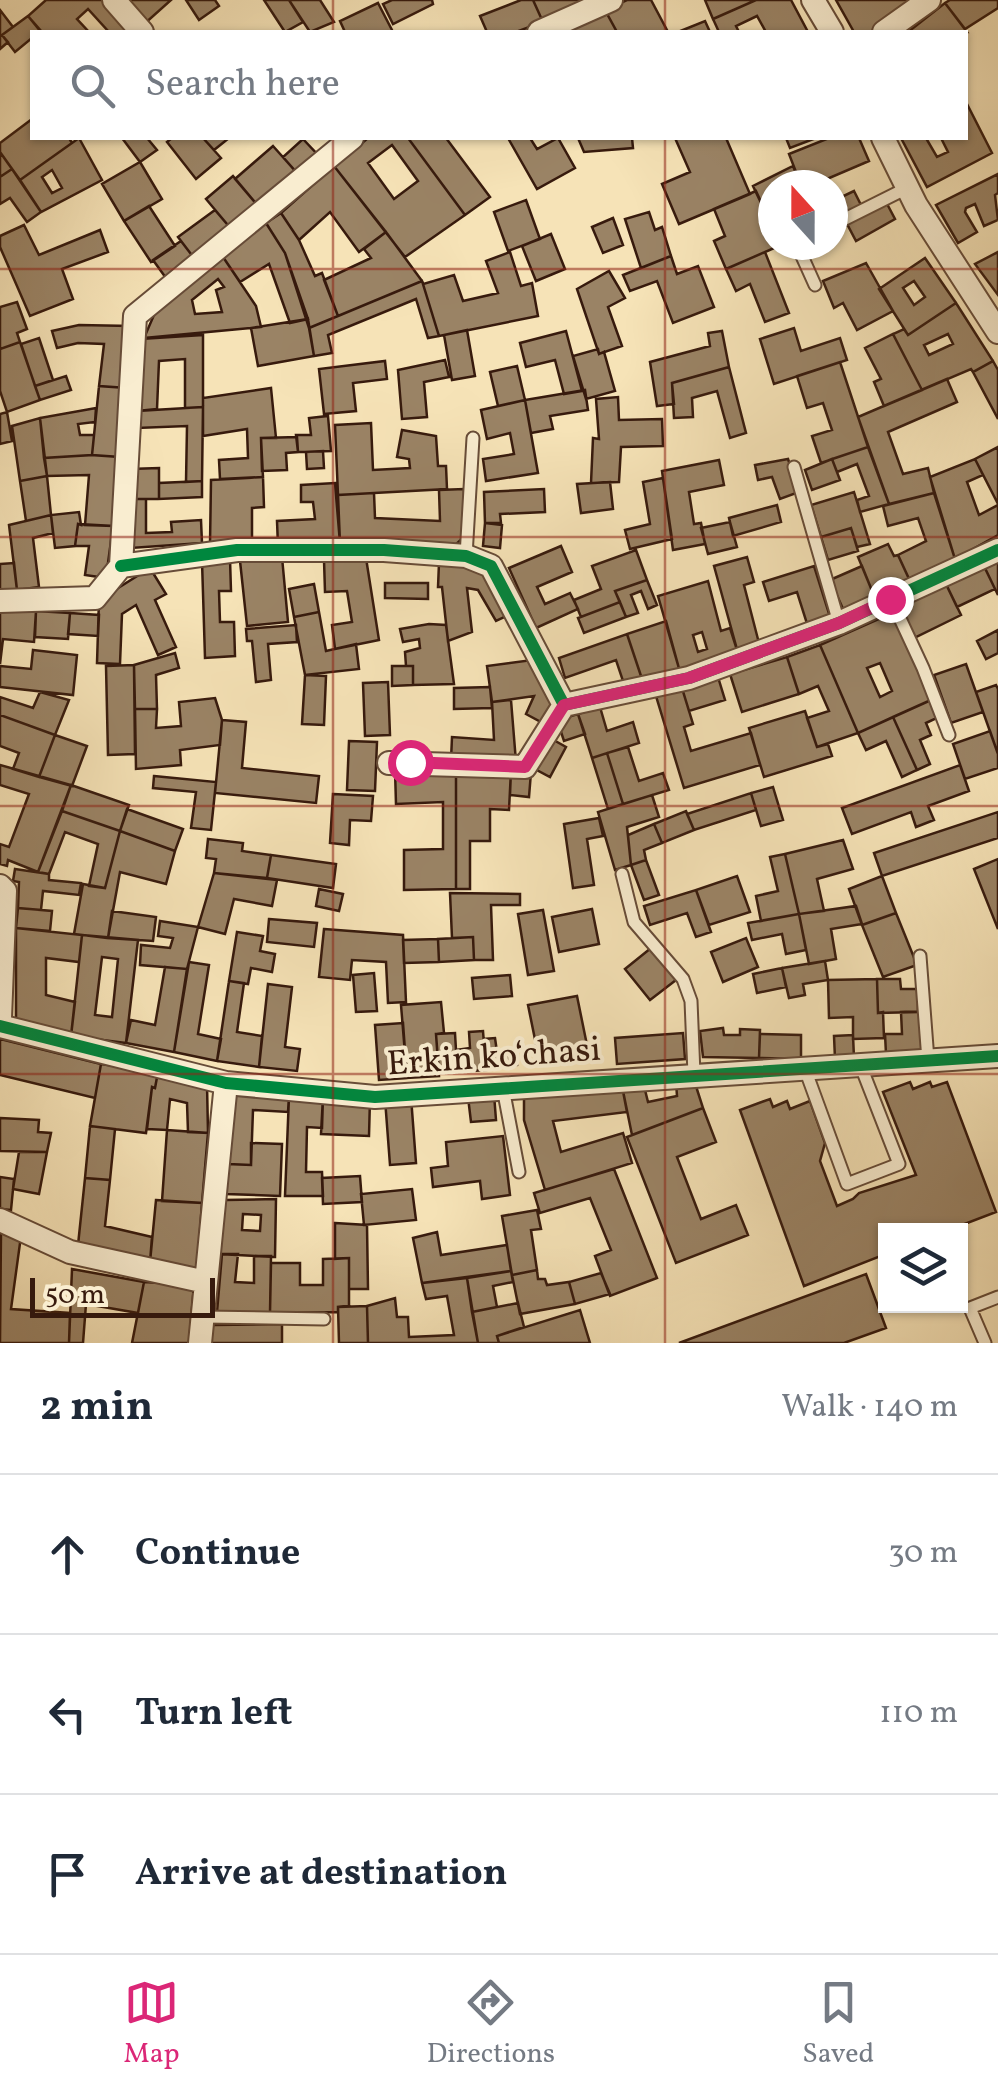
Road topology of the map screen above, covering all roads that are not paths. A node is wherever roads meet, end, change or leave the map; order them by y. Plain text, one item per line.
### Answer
1 (114, 0) edge
2 (611, 0) edge
3 (813, 0) edge
4 (929, 0) edge
5 (140, 30) edge
6 (544, 30) edge
7 (831, 30) edge
8 (887, 30) edge
9 (350, 140) edge
10 (885, 140) edge
11 (907, 188) junction
12 (848, 217) edge
13 (804, 260) edge
14 (815, 285) dead end
15 (998, 332) edge
16 (473, 438) dead end
17 (794, 467) dead end
18 (998, 550) edge
19 (466, 556) junction
20 (121, 566) junction
21 (890, 599) junction
22 (0, 601) edge
23 (839, 623) junction
24 (564, 705) junction
25 (949, 734) dead end
26 (389, 762) dead end
27 (622, 874) dead end
28 (0, 886) edge
29 (920, 956) dead end
30 (0, 1018) edge
31 (0, 1026) edge
32 (928, 1060) junction
33 (997, 1060) edge
34 (860, 1064) junction
35 (804, 1067) junction
36 (694, 1074) junction
37 (226, 1083) junction
38 (502, 1088) junction
39 (519, 1172) dead end
40 (0, 1220) edge
41 (206, 1282) junction
42 (998, 1297) edge
43 (204, 1317) junction
44 (324, 1320) dead end
45 (200, 1343) edge
46 (985, 1343) edge

1 - 5 street
2 - 6 street
3 - 7 street
4 - 8 street
9 - 20 street
10 - 11 street
11 - 12 lane
11 - 15 street
13 - 14 lane
16 - 19 lane
17 - 23 lane
18 - 21 street
19 - 20 street
19 - 24 street
20 - 22 street
21 - 23 street
21 - 25 lane
23 - 24 street
24 - 26 street
27 - 36 lane
28 - 30 street
29 - 32 lane
31 - 37 street, Erkin koʻchasi
32 - 33 street, Erkin koʻchasi
32 - 34 street, Erkin koʻchasi
34 - 35 street, Erkin koʻchasi
34 - 35 lane
35 - 36 street, Erkin koʻchasi
36 - 38 street, Erkin koʻchasi
37 - 38 street, Erkin koʻchasi
37 - 41 street
38 - 39 lane
40 - 41 street
41 - 43 street
42 - 46 lane
43 - 44 lane
43 - 45 street

